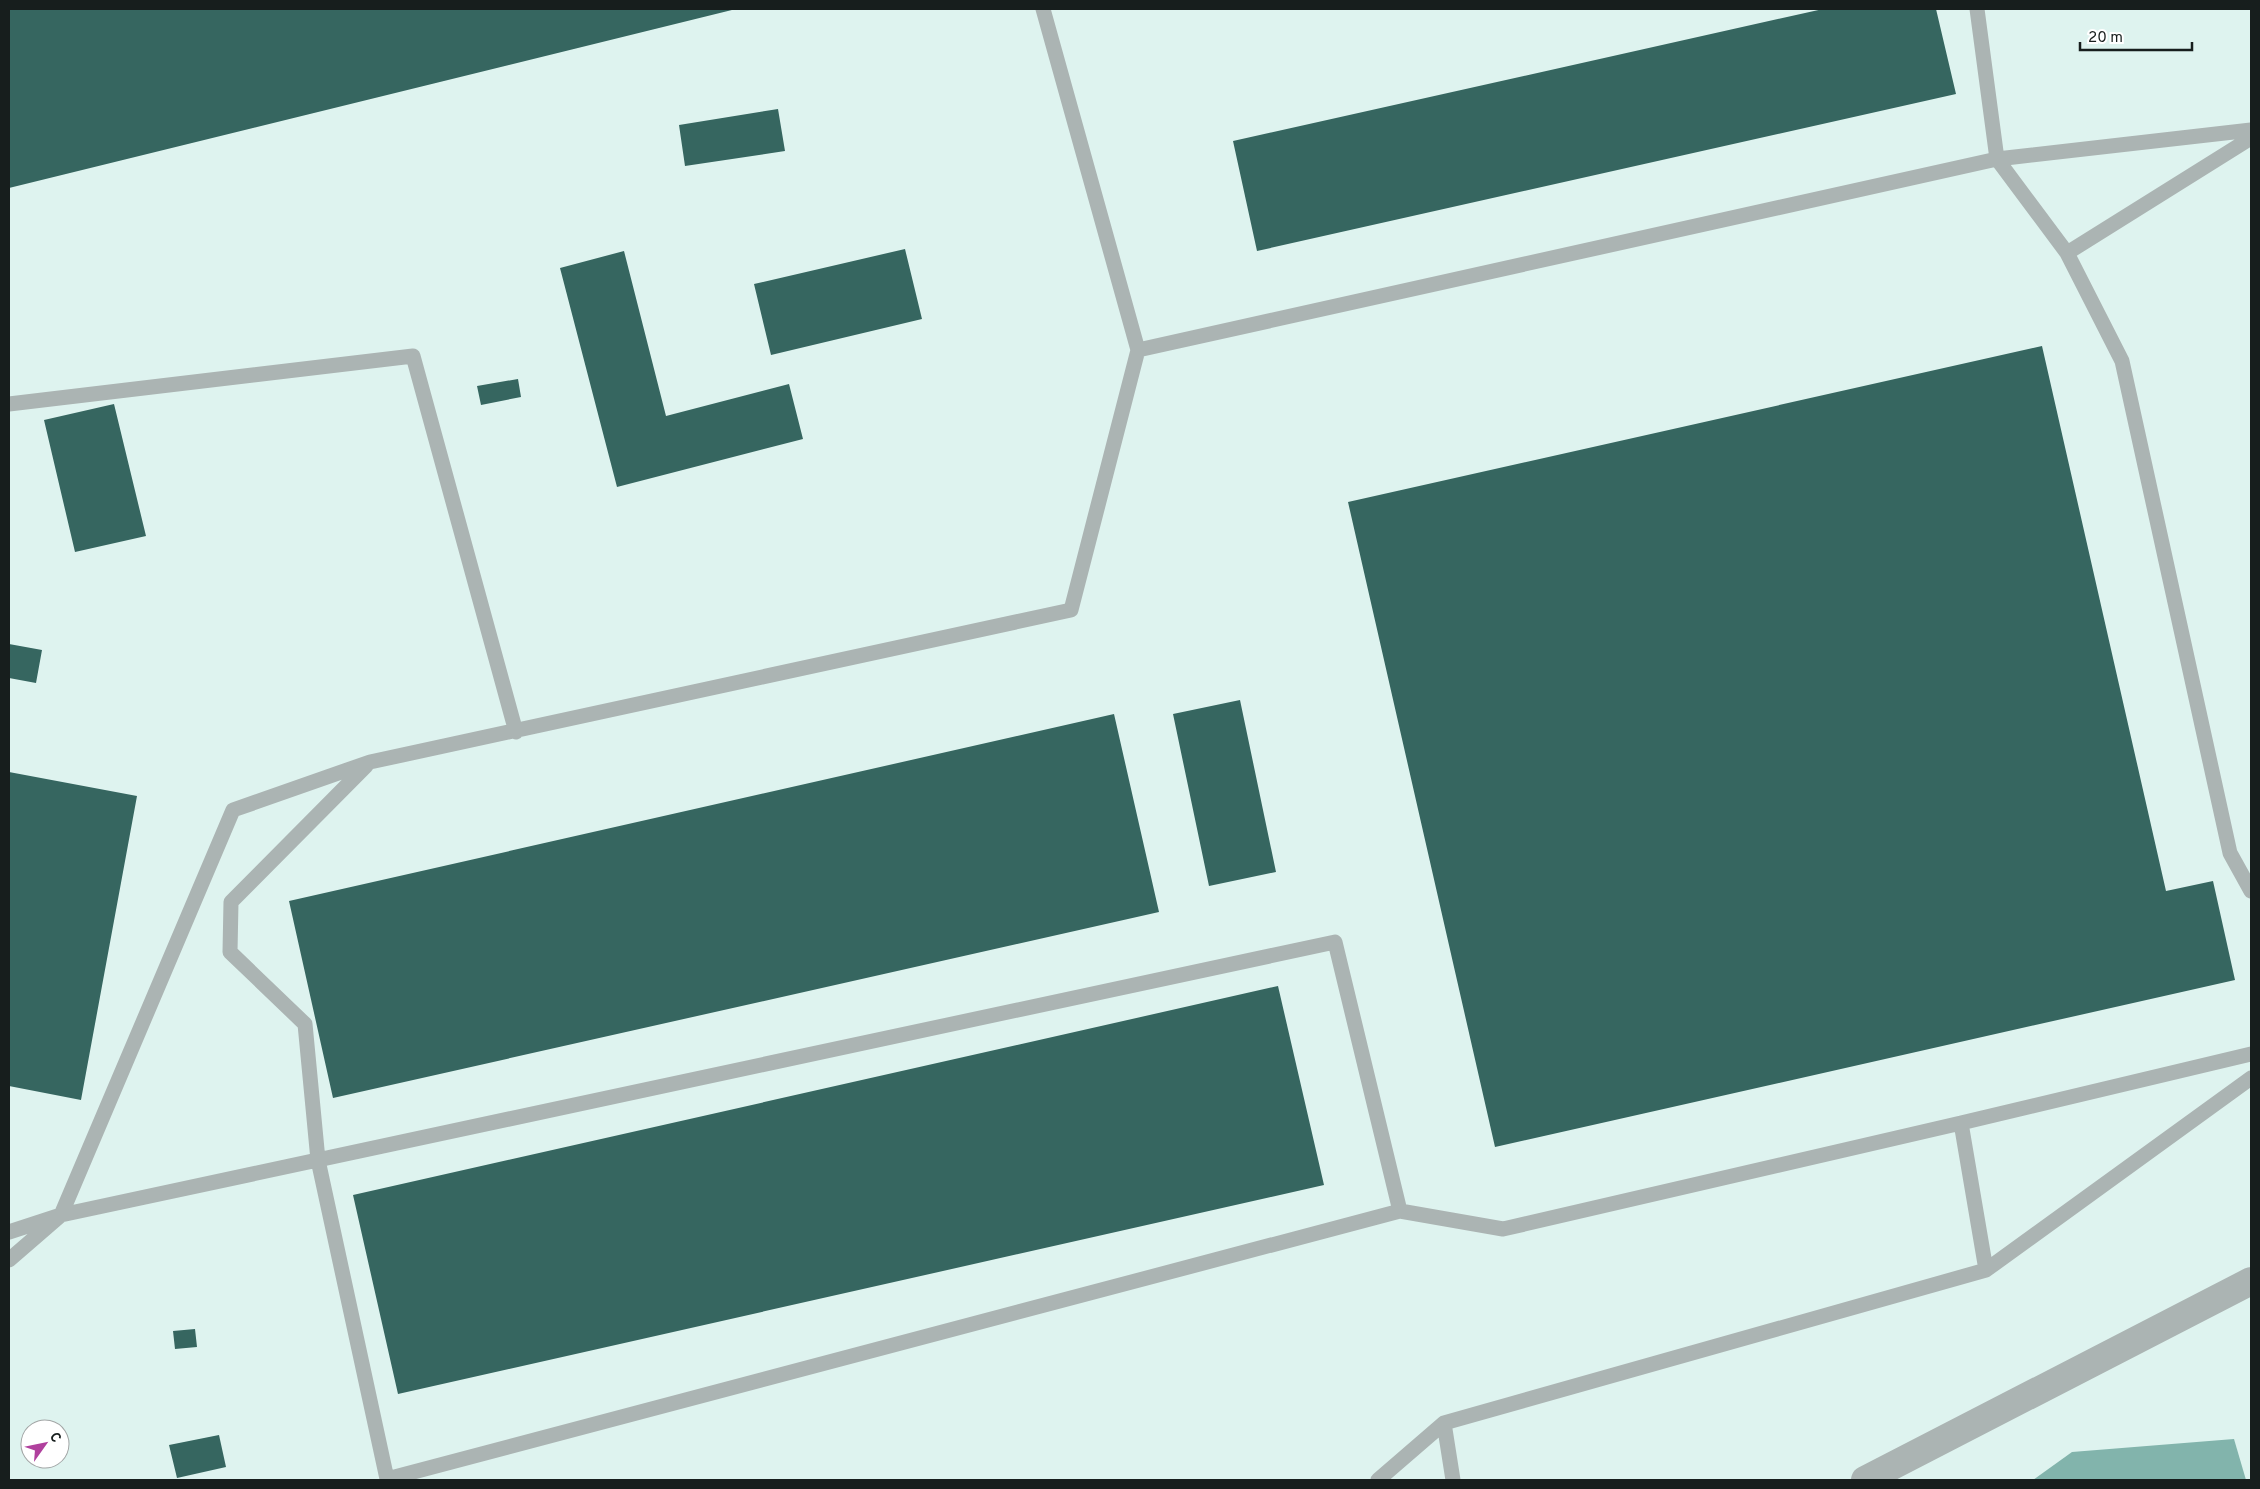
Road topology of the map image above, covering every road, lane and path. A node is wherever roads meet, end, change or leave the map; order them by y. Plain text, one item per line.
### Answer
1 (1043, 9) edge
2 (1977, 9) edge
3 (2251, 130) edge
4 (2251, 138) edge
5 (1997, 160) junction
6 (2067, 253) junction
7 (1138, 350) junction
8 (9, 404) edge
9 (516, 732) junction
10 (370, 762) junction
11 (2251, 891) edge
12 (2251, 1054) edge
13 (2251, 1078) edge
14 (1961, 1123) junction
15 (318, 1160) junction
16 (1400, 1211) junction
17 (61, 1214) junction
18 (9, 1232) edge
19 (9, 1260) edge
20 (1986, 1270) junction
21 (2251, 1281) edge
22 (1444, 1423) junction
23 (1378, 1480) edge
24 (1453, 1480) edge
25 (1865, 1480) edge

1 - 7 lane
2 - 5 lane
3 - 5 lane
4 - 6 lane
5 - 6 lane
5 - 7 lane
6 - 11 lane
7 - 9 lane
8 - 9 lane
9 - 10 lane
10 - 15 lane
10 - 17 lane
12 - 14 lane
13 - 20 lane
14 - 16 lane
14 - 20 lane
15 - 16 lane
15 - 16 lane
15 - 17 lane
17 - 18 lane
17 - 19 lane
20 - 22 lane
21 - 25 street
22 - 23 lane
22 - 24 lane

